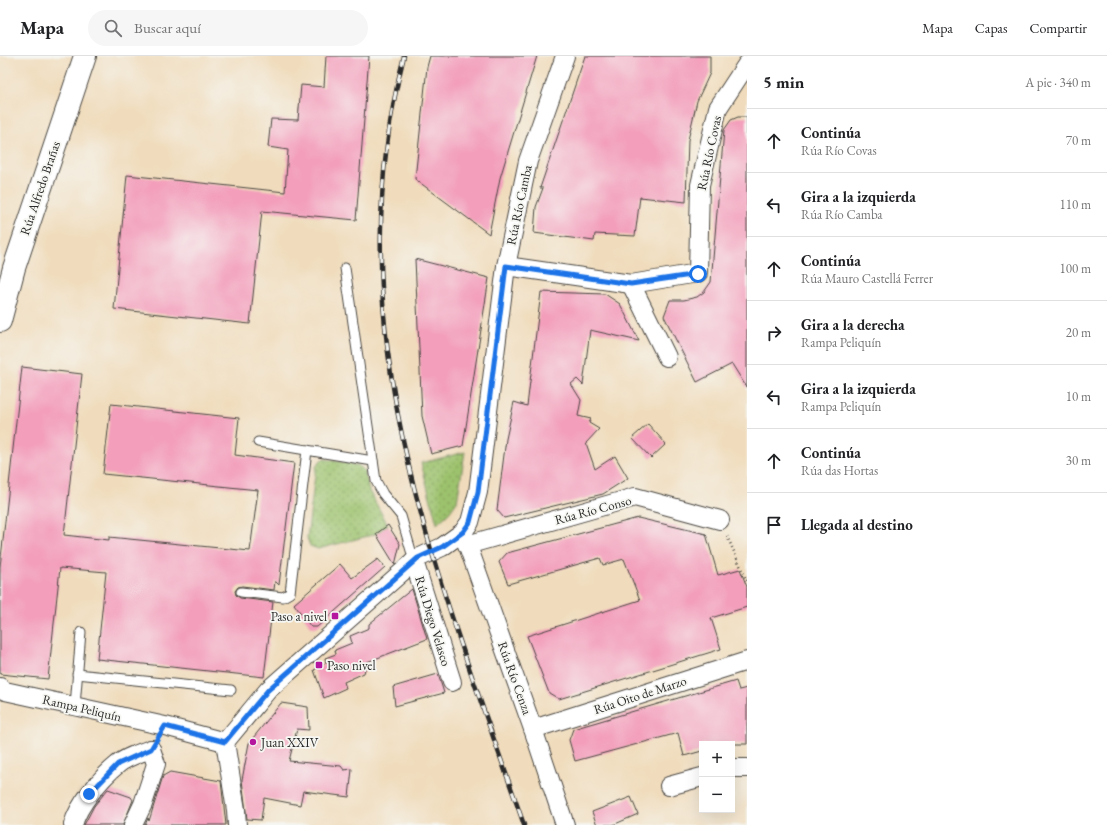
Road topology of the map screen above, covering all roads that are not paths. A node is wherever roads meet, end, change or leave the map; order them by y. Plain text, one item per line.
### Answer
1 (85, 56) edge
2 (565, 56) edge
3 (744, 64) edge
4 (506, 266) junction
5 (346, 268) dead end
6 (631, 284) junction
7 (0, 321) edge
8 (667, 357) dead end
9 (258, 442) dead end
10 (307, 450) junction
11 (374, 461) junction
12 (720, 520) road end
13 (465, 539) junction
14 (414, 561) junction
15 (241, 592) dead end
16 (81, 632) dead end
17 (747, 661) edge
18 (77, 674) junction
19 (452, 682) dead end
20 (0, 687) edge
21 (230, 690) dead end
22 (75, 706) junction
23 (165, 726) junction
24 (533, 729) junction
25 (225, 742) junction
26 (151, 749) junction
27 (735, 766) edge
28 (747, 768) edge
29 (699, 778) edge
30 (669, 786) dead end
31 (73, 825) edge
32 (133, 825) edge
33 (237, 825) edge
34 (565, 825) edge

1 - 7 street, Rúa Alfredo Brañas
2 - 4 street, Rúa Río Camba
3 - 6 street, Rúa Río Covas
4 - 6 street, Rúa Río Covas
4 - 13 street, Rúa Río Camba
5 - 11 lane
6 - 8 street
9 - 10 lane
10 - 11 lane
10 - 15 lane
11 - 14 lane
12 - 13 street, Rúa Río Conso
13 - 14 street, Rúa Río Camba
13 - 24 street, Rúa Río Cenza
14 - 19 street, Rúa Diego Velasco
14 - 25 street, Rúa Río Camba
16 - 18 lane
17 - 24 street, Rúa Oito de Marzo
18 - 21 lane
18 - 22 lane
20 - 22 street, Rampa Peliquín
22 - 23 street, Rampa Peliquín
23 - 25 street, Rampa Peliquín
23 - 26 street
24 - 34 street, Rúa Río Cenza
25 - 33 street
26 - 31 street
26 - 32 street
27 - 28 street
29 - 30 street

